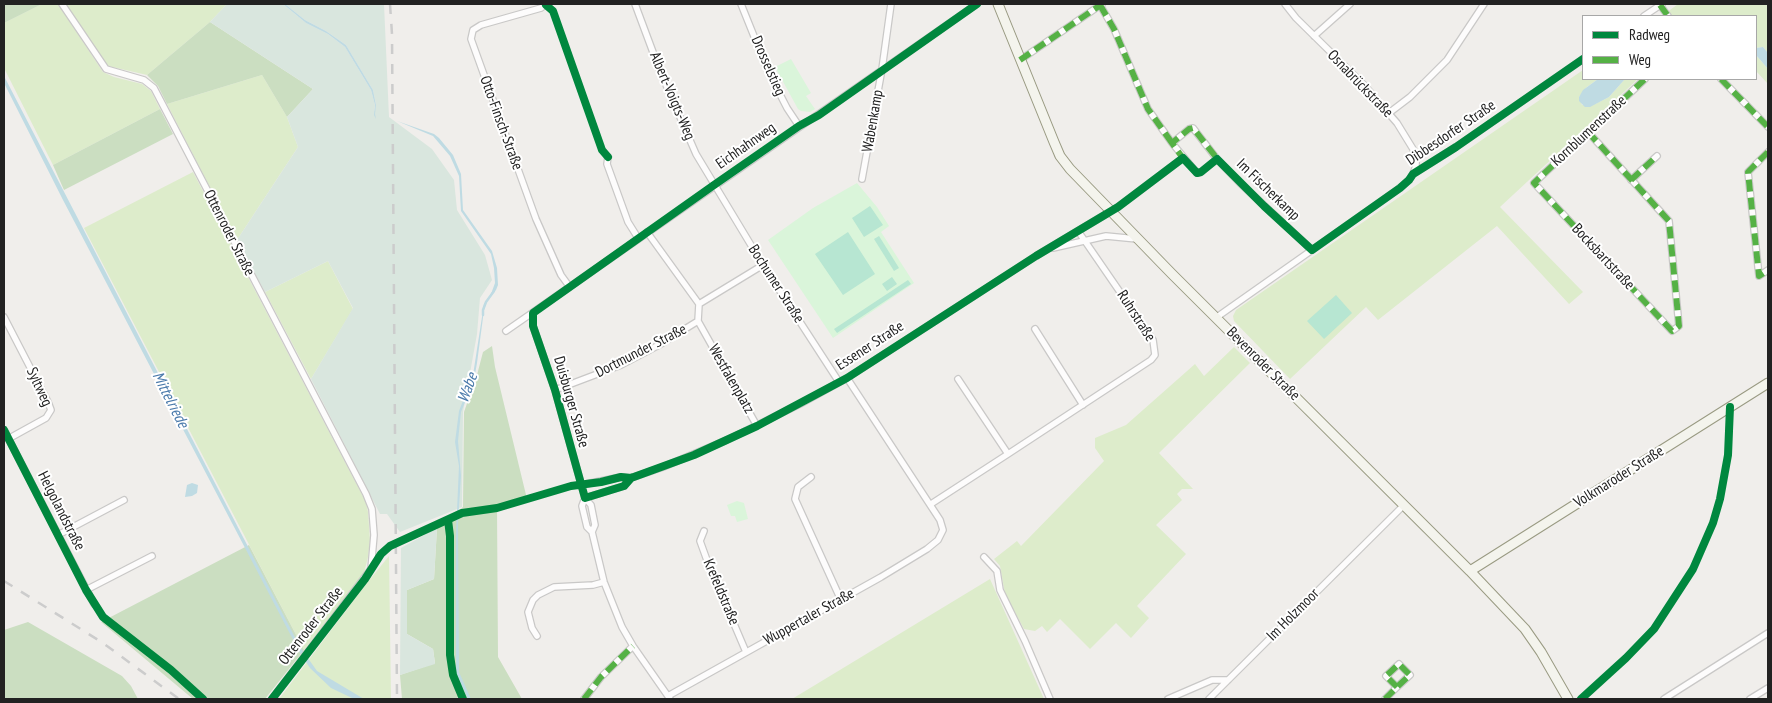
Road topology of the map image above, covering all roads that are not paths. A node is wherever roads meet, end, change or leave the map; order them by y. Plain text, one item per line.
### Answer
1 (62, 4) edge
2 (546, 4) edge
3 (635, 4) edge
4 (741, 4) edge
5 (891, 4) edge
6 (976, 4) edge
7 (998, 4) edge
8 (1101, 4) edge
9 (1285, 4) edge
10 (1350, 4) edge
11 (1484, 4) edge
12 (1661, 4) edge
13 (1645, 15) edge
14 (1667, 15) edge
15 (1314, 36) junction
16 (1020, 60) junction
17 (1582, 60) edge
18 (882, 69) junction
19 (1644, 80) edge
20 (1722, 80) edge
21 (1390, 113) junction
22 (799, 126) junction
23 (1768, 127) edge
24 (1588, 132) junction
25 (1172, 142) junction
26 (1768, 152) edge
27 (1657, 156) dead end
28 (608, 157) dead end
29 (1183, 158) junction
30 (1217, 159) junction
31 (1413, 174) junction
32 (862, 179) dead end
33 (1631, 180) junction
34 (1534, 183) joint
35 (714, 185) junction
36 (1111, 211) junction
37 (1078, 231) junction
38 (648, 232) junction
39 (638, 238) junction
40 (1138, 239) junction
41 (1085, 240) junction
42 (1046, 250) junction
43 (1312, 250) junction
44 (763, 265) junction
45 (1768, 270) edge
46 (569, 286) junction
47 (699, 304) junction
48 (533, 313) junction
49 (4, 317) edge
50 (1217, 317) junction
51 (698, 321) junction
52 (1035, 329) dead end
53 (506, 331) dead end
54 (847, 378) junction
55 (958, 379) dead end
56 (839, 382) junction
57 (1768, 383) edge
58 (555, 390) junction
59 (1083, 405) junction
60 (757, 426) junction
61 (4, 430) edge
62 (8, 439) junction
63 (1008, 454) junction
64 (811, 477) dead end
65 (631, 478) junction
66 (581, 485) junction
67 (585, 498) junction
68 (124, 500) dead end
69 (931, 504) junction
70 (1404, 505) junction
71 (704, 531) dead end
72 (58, 536) junction
73 (152, 556) dead end
74 (984, 557) dead end
75 (1470, 571) junction
76 (604, 582) junction
77 (86, 590) junction
78 (841, 600) junction
79 (94, 604) dead end
80 (1768, 633) edge
81 (537, 636) dead end
82 (633, 646) junction
83 (746, 652) junction
84 (1228, 680) junction
85 (1397, 688) dead end
86 (1768, 688) edge
87 (1760, 693) junction
88 (669, 698) edge
89 (272, 699) edge
90 (584, 699) edge
91 (1050, 699) edge
92 (1168, 699) edge
93 (1209, 699) edge
94 (1384, 699) edge
95 (1568, 699) edge
96 (1664, 699) edge
97 (1750, 699) edge
98 (1763, 699) edge

1 - 89 street, Ottenroder Straße
2 - 46 street, Otto-Finsch-Straße
3 - 35 street, Albert-Voigts-Weg
4 - 22 street, Drosselstieg
5 - 18 street, Wabenkamp
6 - 18 street, Eichhahnweg
7 - 16 main road, Bevenroder Straße
8 - 16 street
8 - 25 street, Im Fischerkamp
9 - 15 street, Osnabrückstraße
10 - 15 street
11 - 21 street
12 - 13 street
12 - 14 street
15 - 21 street, Osnabrückstraße
16 - 36 main road, Bevenroder Straße
17 - 31 street, Dibbesdorfer Straße
18 - 22 street, Eichhahnweg
18 - 32 street, Wabenkamp
19 - 24 street, Kornblumenstraße
20 - 23 street
21 - 31 street, Osnabrückstraße
22 - 35 street, Eichhahnweg
24 - 33 street
24 - 34 street, Kornblumenstraße
25 - 29 street, Im Fischerkamp
25 - 30 street, Im Fischerkamp
26 - 45 street
27 - 33 street
28 - 39 street
29 - 30 street, Im Fischerkamp
29 - 36 street
30 - 43 street, Im Fischerkamp
31 - 43 street, Dibbesdorfer Straße
33 - 34 street, Bocksbartstraße
35 - 38 street, Eichhahnweg
35 - 44 street, Bochumer Straße
36 - 37 street, Essener Straße
36 - 40 main road, Bevenroder Straße
37 - 41 street, Ruhrstraße
37 - 42 street, Essener Straße
38 - 39 street, Eichhahnweg
38 - 47 street
39 - 46 street, Eichhahnweg
40 - 41 street, Essener Straße
40 - 50 main road, Bevenroder Straße
41 - 42 street, Essener Straße
41 - 59 street, Ruhrstraße
42 - 54 street, Essener Straße
43 - 50 street, Dibbesdorfer Straße
44 - 47 street
44 - 56 street, Bochumer Straße
46 - 48 street, Eichhahnweg
47 - 51 street
48 - 53 street, Eichhahnweg
48 - 58 street, Duisburger Straße
49 - 62 street, Syltweg
50 - 70 main road, Bevenroder Straße
51 - 58 street, Dortmunder Straße
51 - 60 street, Westfalenplatz
52 - 59 street
54 - 56 street, Essener Straße
54 - 69 street
55 - 63 street
56 - 60 street, Essener Straße
57 - 75 main road, Volkmaroder Straße
58 - 66 street, Duisburger Straße
59 - 63 street, Ruhrstraße
60 - 65 street, Essener Straße
61 - 62 street, Helgolandstraße
62 - 72 street, Helgolandstraße
63 - 69 street, Ruhrstraße
64 - 78 street
65 - 66 street, Essener Straße
65 - 67 street, Essener Straße
66 - 67 street, Duisburger Straße
67 - 76 street, Duisburger Straße
68 - 72 street, Helgolandstraße
69 - 78 street, Wuppertaler Straße
70 - 75 main road, Bevenroder Straße
70 - 84 street, Im Holzmoor
71 - 83 street, Krefeldstraße
72 - 77 street, Helgolandstraße
73 - 77 street
74 - 91 street
75 - 95 main road, Bevenroder Straße
76 - 81 street
76 - 82 street, Duisburger Straße
77 - 79 street, Helgolandstraße
78 - 83 street, Wuppertaler Straße
80 - 96 street
82 - 88 street, Duisburger Straße
82 - 90 street
83 - 88 street, Wuppertaler Straße
84 - 92 street
84 - 93 street, Im Holzmoor
85 - 94 street
86 - 87 street
87 - 97 street
87 - 98 street

